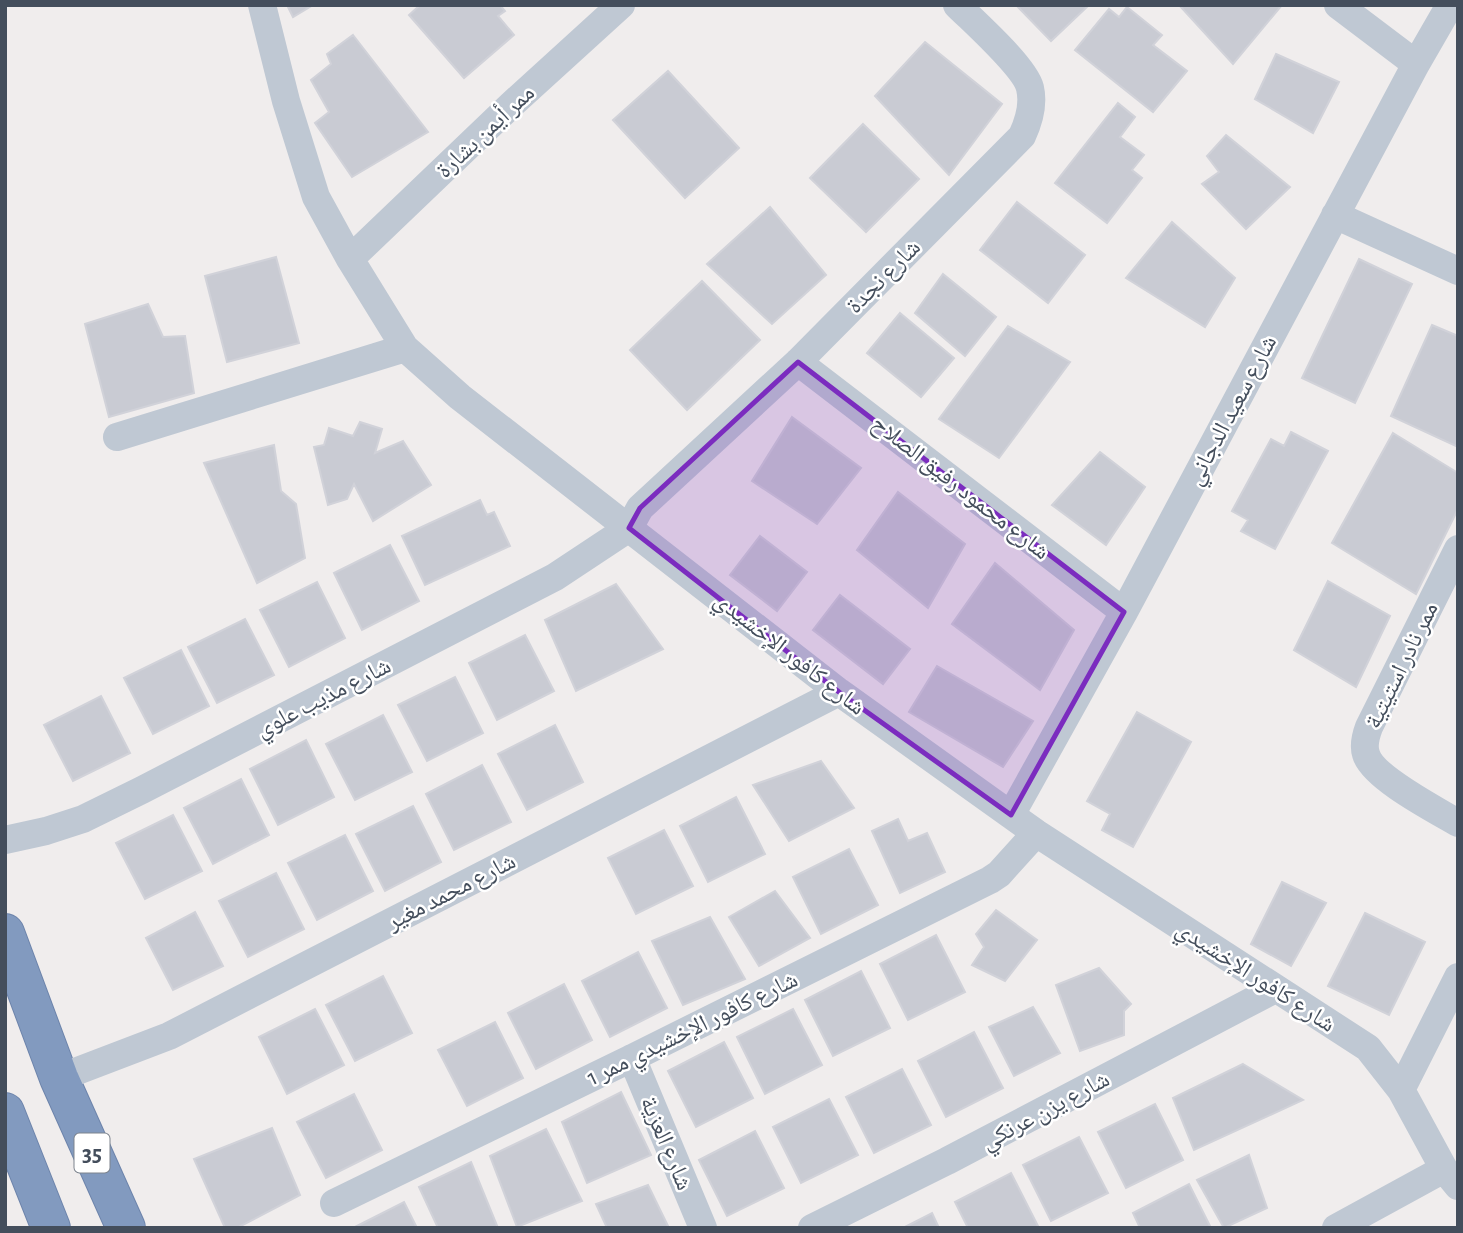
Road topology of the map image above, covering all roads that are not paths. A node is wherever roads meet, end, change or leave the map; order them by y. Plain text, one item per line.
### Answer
1 (262, 5) edge
2 (621, 5) edge
3 (957, 5) edge
4 (1338, 5) edge
5 (1450, 5) edge
6 (1416, 64) junction
7 (1335, 215) junction
8 (350, 259) junction
9 (1458, 271) edge
10 (405, 348) junction
11 (798, 362) junction
12 (117, 437) dead end
13 (629, 528) junction
14 (1458, 549) edge
15 (1124, 611) junction
16 (839, 692) junction
17 (1010, 815) junction
18 (1458, 823) edge
19 (1035, 832) junction
20 (5, 840) edge
21 (5, 933) edge
22 (1458, 977) edge
23 (1275, 989) junction
24 (632, 1058) junction
25 (59, 1079) junction
26 (1401, 1090) junction
27 (5, 1112) edge
28 (1451, 1178) edge
29 (334, 1203) dead end
30 (51, 1228) edge
31 (126, 1228) edge
32 (703, 1228) edge
33 (812, 1228) edge
34 (1336, 1228) edge

1 - 8 street, شارع كافور الإخشيدي
2 - 8 street, ممر أيمن بشارة
3 - 11 street, شارع نجدة
4 - 6 street
5 - 6 street, شارع سعيد الدجاني
6 - 7 street, شارع سعيد الدجاني
7 - 9 street
7 - 15 street, شارع سعيد الدجاني
8 - 10 street, شارع كافور الإخشيدي
10 - 12 street
10 - 13 street, شارع كافور الإخشيدي
11 - 13 street, شارع نجدة
11 - 15 street, شارع محمود رفيق الصلاح
13 - 16 street, شارع كافور الإخشيدي
13 - 20 street, شارع مذيب علوي
14 - 18 street, ممر نادر استيتية
15 - 17 street, شارع سعيد الدجاني
16 - 17 street, شارع كافور الإخشيدي
16 - 25 street, شارع محمد مغير
17 - 19 street, شارع كافور الإخشيدي
19 - 23 street, شارع كافور الإخشيدي
19 - 24 street, شارع كافور الإخشيدي ممر 1
21 - 25 highway, 35
22 - 26 street
23 - 26 street, شارع كافور الإخشيدي
23 - 33 street, شارع يزن عرنكي
24 - 29 street, شارع كافور الإخشيدي ممر 1
24 - 32 street, شارع العزية
25 - 31 highway, 35
26 - 28 street, شارع كافور الإخشيدي
27 - 30 highway
28 - 34 street

